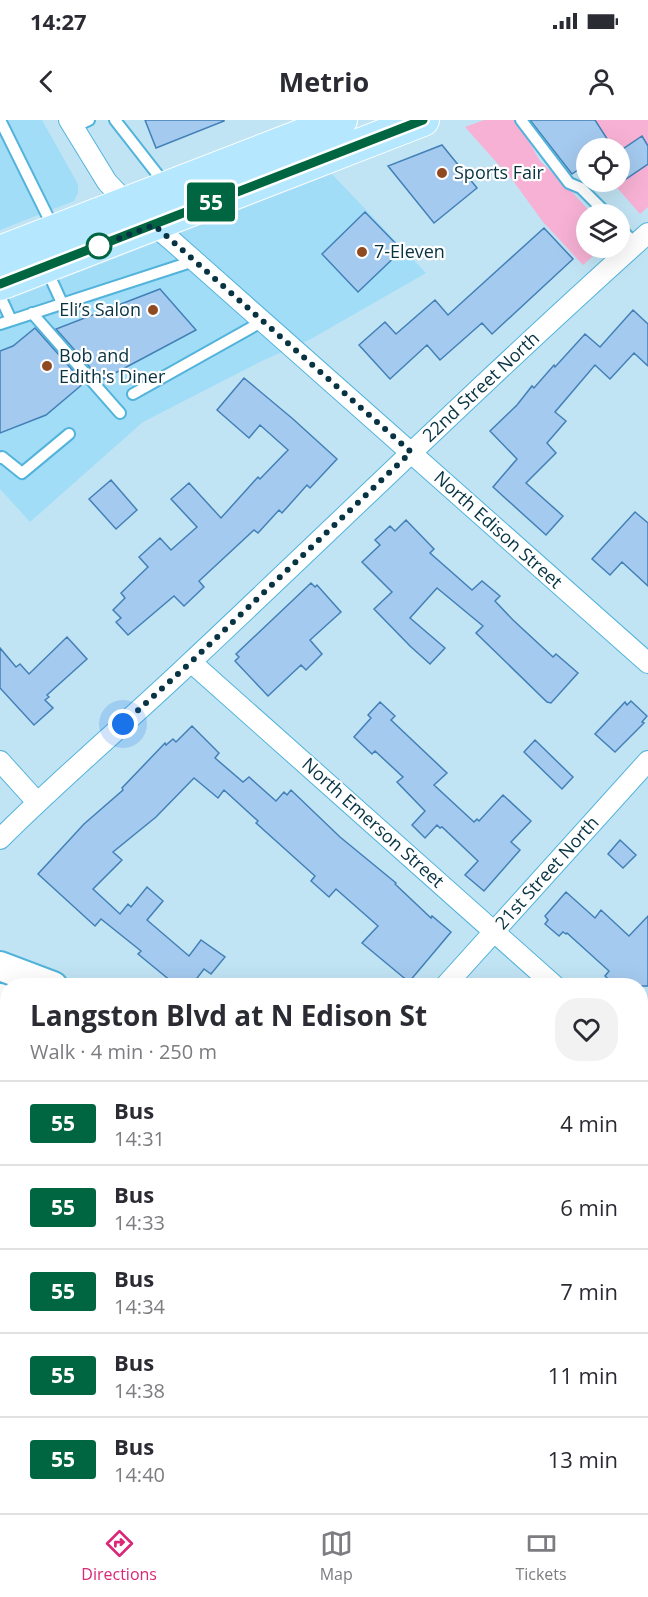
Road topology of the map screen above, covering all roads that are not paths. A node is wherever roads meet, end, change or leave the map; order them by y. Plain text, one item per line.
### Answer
1 (0, 120) edge
2 (115, 120) edge
3 (423, 120) edge
4 (521, 120) edge
5 (77, 122) edge
6 (338, 135) edge
7 (178, 199) junction
8 (127, 203) junction
9 (597, 204) edge
10 (154, 225) junction
11 (55, 231) junction
12 (642, 239) edge
13 (0, 252) edge
14 (194, 261) junction
15 (45, 267) junction
16 (0, 284) edge
17 (0, 296) edge
18 (62, 303) junction
19 (32, 313) junction
20 (12, 320) junction
21 (263, 321) junction
22 (0, 324) edge
23 (133, 394) dead end
24 (120, 413) dead end
25 (69, 434) dead end
26 (411, 452) junction
27 (0, 458) edge
28 (191, 662) junction
29 (648, 663) edge
30 (0, 761) edge
31 (648, 761) edge
32 (38, 802) junction
33 (0, 839) edge
34 (495, 931) junction
35 (0, 966) edge
36 (32, 978) edge
37 (452, 978) edge
38 (546, 978) edge

1 - 11 lane
2 - 7 lane
3 - 6 main road
4 - 9 lane
5 - 8 street, North Edison Street
6 - 7 main road
7 - 8 main road
7 - 10 main road
8 - 10 street, North Edison Street
8 - 11 main road
10 - 14 street, North Edison Street
10 - 15 main road
11 - 13 main road
12 - 26 street, 22nd Street North
14 - 18 lane
14 - 21 street, North Edison Street
15 - 16 main road
15 - 18 lane
17 - 20 lane
18 - 19 lane
19 - 20 lane
19 - 24 lane
20 - 22 lane
21 - 23 lane
21 - 26 street, North Edison Street
25 - 27 lane
26 - 28 street, 22nd Street North
26 - 29 street, North Edison Street
28 - 32 street, 22nd Street North
28 - 34 street, North Emerson Street
30 - 32 street
31 - 34 street, 21st Street North
32 - 33 street, 22nd Street North
34 - 37 street, 21st Street North
34 - 38 street, North Emerson Street
35 - 36 main road

